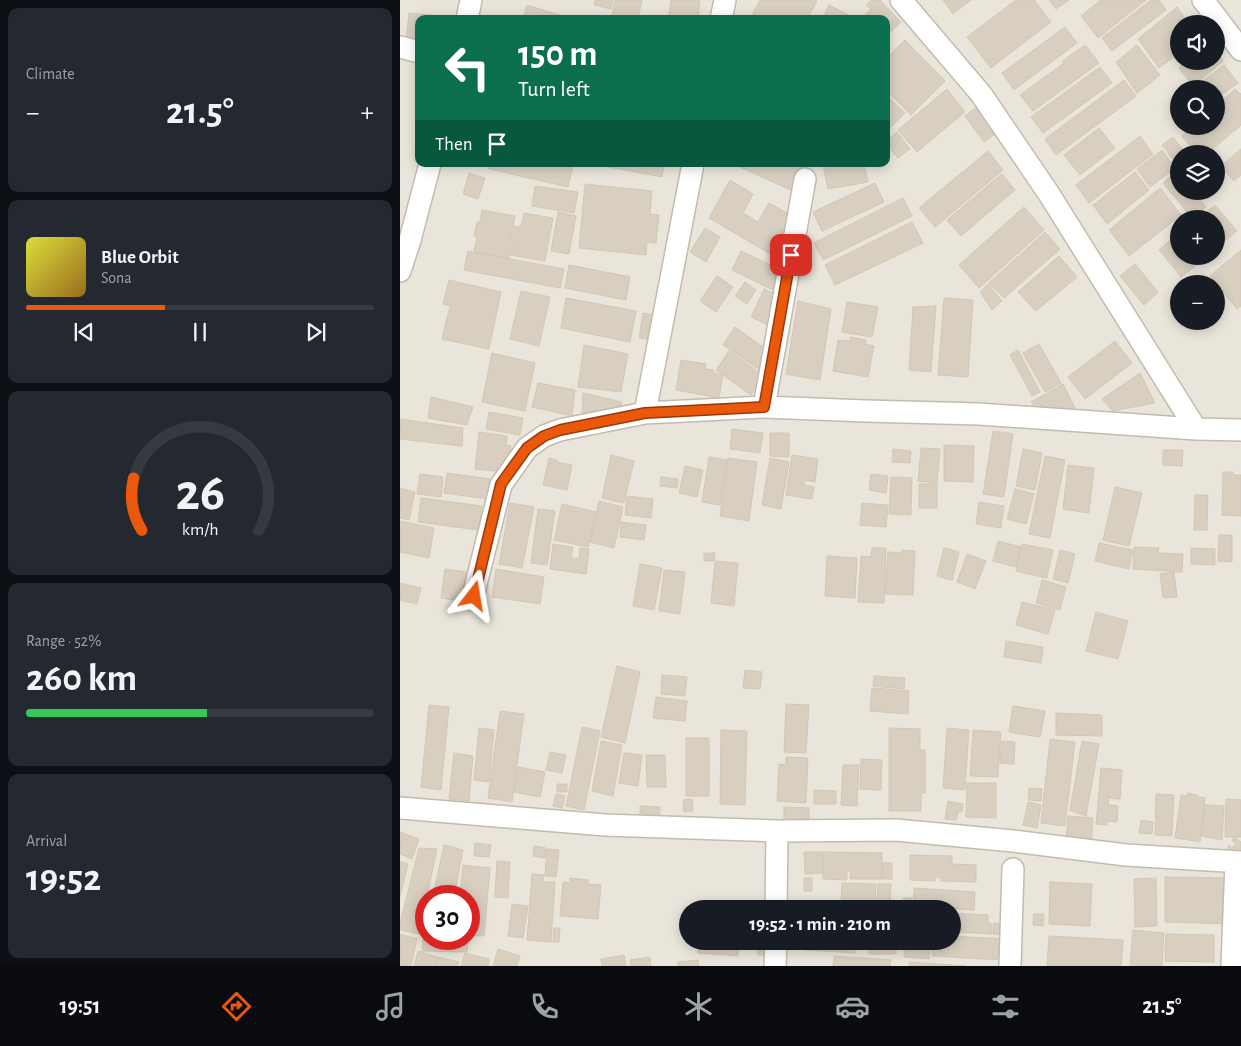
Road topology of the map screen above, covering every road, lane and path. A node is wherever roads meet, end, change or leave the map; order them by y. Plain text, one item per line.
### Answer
1 (471, 0) edge
2 (725, 0) edge
3 (901, 0) edge
4 (1203, 0) edge
5 (468, 15) edge
6 (722, 15) edge
7 (400, 47) edge
8 (1241, 50) edge
9 (415, 51) edge
10 (429, 167) edge
11 (692, 167) edge
12 (805, 179) dead end
13 (400, 271) edge
14 (764, 407) junction
15 (645, 413) junction
16 (1196, 429) junction
17 (1241, 430) edge
18 (474, 596) dead end
19 (400, 808) edge
20 (776, 831) junction
21 (1239, 862) edge
22 (1013, 869) dead end
23 (776, 900) edge
24 (776, 950) edge
25 (776, 966) edge
26 (1010, 966) edge
27 (1232, 966) edge

1 - 5 street
2 - 6 street
3 - 16 street
4 - 8 street
7 - 9 street
10 - 13 street
11 - 15 street
12 - 14 street
14 - 15 street
14 - 16 street
15 - 18 street
16 - 17 street
19 - 20 street
20 - 21 street
20 - 23 street
21 - 27 street
22 - 26 street
24 - 25 street

